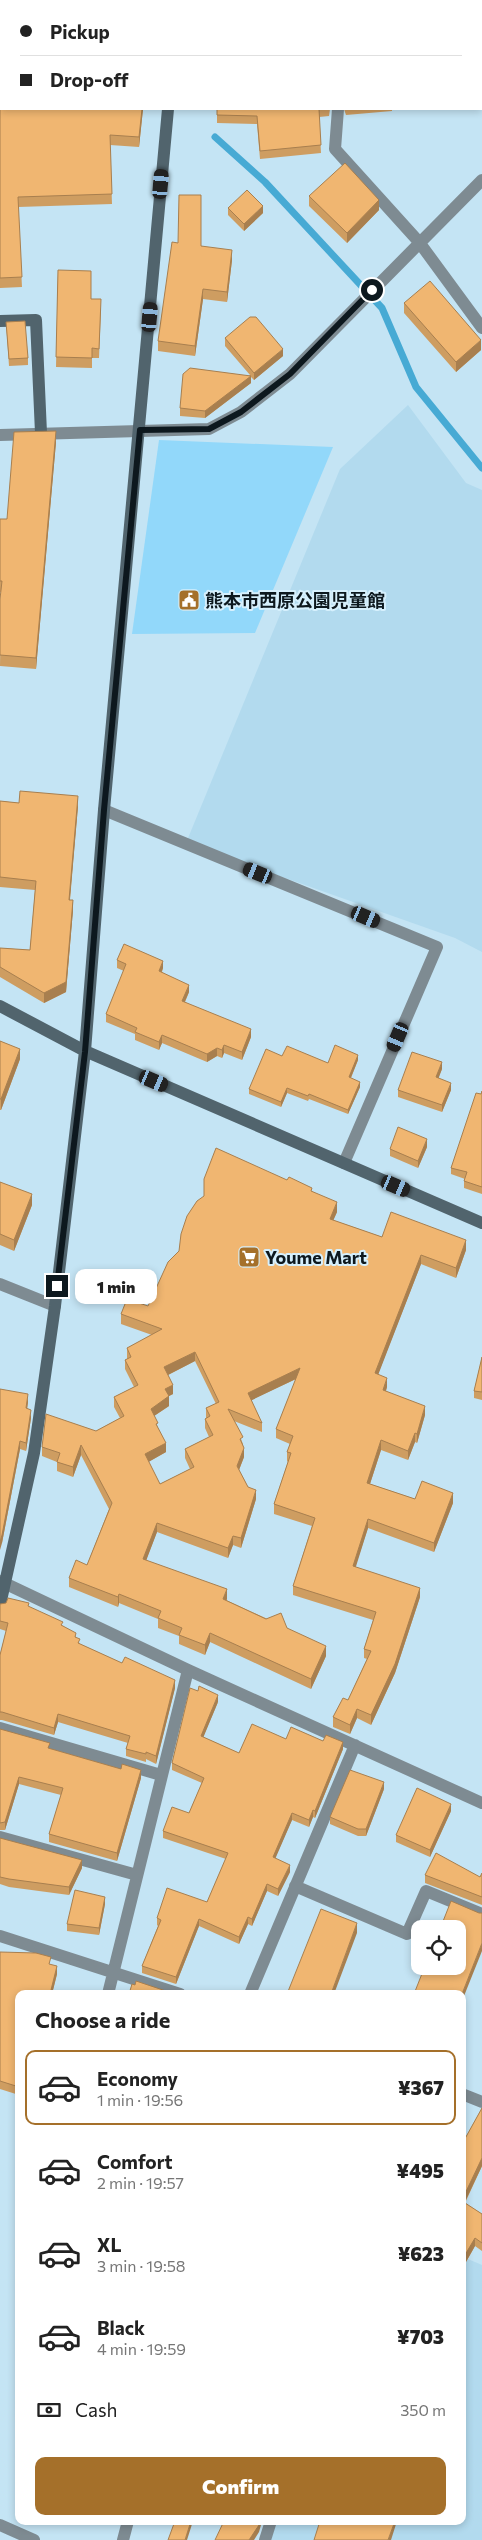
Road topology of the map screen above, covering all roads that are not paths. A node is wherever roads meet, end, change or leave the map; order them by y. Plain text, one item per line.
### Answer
1 (168, 110) edge
2 (338, 110) edge
3 (482, 180) edge
4 (419, 242) junction
5 (0, 320) edge
6 (482, 328) edge
7 (140, 430) junction
8 (41, 433) junction
9 (0, 434) edge
10 (104, 810) junction
11 (0, 1006) edge
12 (85, 1052) junction
13 (344, 1163) junction
14 (482, 1223) edge
15 (0, 1284) edge
16 (55, 1306) junction
17 (3, 1582) edge
18 (0, 1605) edge
19 (188, 1670) junction
20 (0, 1728) edge
21 (355, 1745) junction
22 (161, 1775) junction
23 (482, 1803) edge
24 (0, 1837) edge
25 (137, 1875) junction
26 (295, 1886) junction
27 (482, 1914) edge
28 (0, 1936) edge
29 (114, 1974) junction
30 (109, 1990) edge
31 (167, 1990) edge
32 (252, 1990) edge
33 (466, 2096) edge
34 (482, 2102) edge
35 (0, 2525) edge
36 (127, 2525) edge
37 (270, 2525) edge
38 (34, 2540) edge
39 (123, 2540) edge
40 (264, 2540) edge

1 - 7 street
2 - 4 street
3 - 4 street
4 - 6 street
4 - 7 street
5 - 8 street
7 - 8 street
7 - 10 street
8 - 9 street
10 - 12 street
10 - 13 street
11 - 12 street
12 - 13 street
12 - 16 street
13 - 14 street
15 - 16 street
16 - 17 street
17 - 18 street
17 - 19 street
19 - 21 street
19 - 22 street
20 - 22 street
21 - 23 street
21 - 26 street
22 - 25 street
24 - 25 street
25 - 29 street
26 - 27 street
26 - 32 street
28 - 29 street
29 - 30 street
29 - 31 street
33 - 34 street
35 - 38 street
36 - 39 street
37 - 40 street

